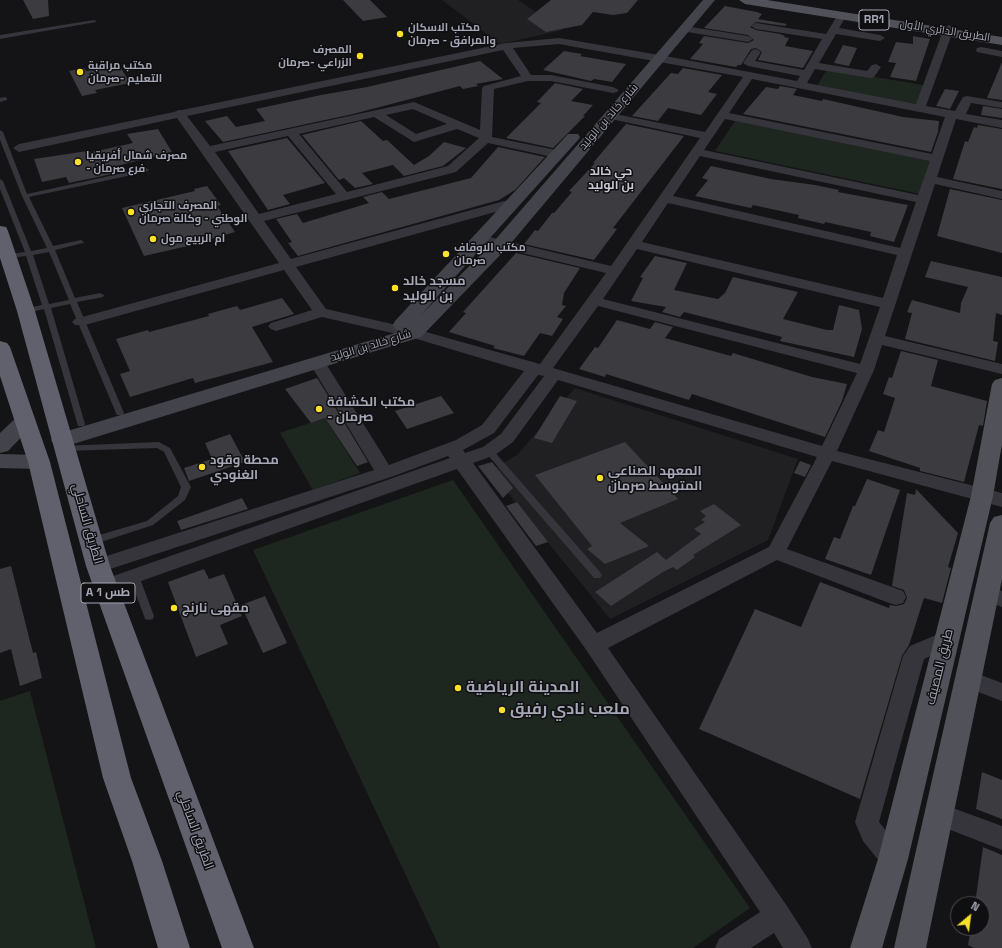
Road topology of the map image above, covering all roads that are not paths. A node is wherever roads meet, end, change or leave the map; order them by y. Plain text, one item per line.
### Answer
1 (691, 0) edge
2 (709, 0) edge
3 (745, 0) edge
4 (771, 0) edge
5 (842, 15) junction
6 (94, 21) dead end
7 (756, 26) dead end
8 (685, 28) junction
9 (949, 30) junction
10 (831, 34) junction
11 (1002, 36) edge
12 (0, 37) edge
13 (880, 38) dead end
14 (985, 38) junction
15 (748, 39) dead end
16 (1002, 41) edge
17 (506, 46) junction
18 (756, 52) dead end
19 (1002, 54) edge
20 (652, 56) junction
21 (876, 67) dead end
22 (810, 69) junction
23 (745, 71) junction
24 (528, 78) junction
25 (800, 85) junction
26 (613, 90) junction
27 (1002, 105) edge
28 (920, 108) junction
29 (179, 113) junction
30 (376, 113) junction
31 (956, 115) junction
32 (610, 116) junction
33 (722, 116) junction
34 (1002, 124) edge
35 (457, 125) junction
36 (0, 132) edge
37 (291, 132) junction
38 (707, 136) junction
39 (486, 138) junction
40 (19, 148) joint
41 (207, 150) junction
42 (3, 151) edge
43 (696, 152) junction
44 (557, 154) junction
45 (937, 159) junction
46 (146, 170) dead end
47 (930, 179) junction
48 (0, 181) edge
49 (1002, 195) edge
50 (25, 196) junction
51 (345, 197) junction
52 (664, 198) junction
53 (923, 200) junction
54 (512, 203) junction
55 (255, 219) junction
56 (474, 227) junction
57 (0, 231) edge
58 (81, 242) dead end
59 (500, 244) junction
60 (633, 244) junction
61 (51, 249) junction
62 (905, 253) junction
63 (19, 255) junction
64 (291, 270) junction
65 (614, 271) junction
66 (100, 295) dead end
67 (594, 301) junction
68 (72, 302) junction
69 (888, 304) junction
70 (37, 310) junction
71 (320, 312) junction
72 (276, 326) dead end
73 (83, 327) junction
74 (406, 331) junction
75 (876, 339) junction
76 (0, 347) edge
77 (317, 362) junction
78 (1002, 369) edge
79 (866, 370) junction
80 (544, 371) junction
81 (5, 378) edge
82 (1002, 384) edge
83 (166, 404) junction
84 (120, 412) junction
85 (25, 421) junction
86 (67, 435) junction
87 (0, 446) edge
88 (489, 451) junction
89 (827, 454) junction
90 (457, 455) junction
91 (0, 461) edge
92 (39, 462) junction
93 (385, 473) junction
94 (992, 498) edge
95 (1001, 536) edge
96 (92, 541) junction
97 (776, 552) junction
98 (597, 575) dead end
99 (102, 576) junction
100 (134, 576) junction
101 (994, 596) edge
102 (896, 597) dead end
103 (149, 616) dead end
104 (948, 638) junction
105 (594, 645) junction
106 (968, 679) junction
107 (1002, 692) edge
108 (939, 814) junction
109 (1002, 838) edge
110 (893, 859) junction
111 (778, 915) junction
112 (174, 948) edge
113 (238, 948) edge
114 (728, 948) edge
115 (800, 948) edge
116 (866, 948) edge
117 (911, 948) edge

1 - 20 street, شارع خالد بن الوليد
2 - 8 street, شارع خالد بن الوليد
3 - 5 main road, الطريق الدائري الأول / RR1
4 - 9 main road, الطريق الدائري الأول / RR1
5 - 9 main road, الطريق الدائري الأول / RR1
5 - 10 street
6 - 12 lane
7 - 10 street
8 - 15 street
8 - 20 street, شارع خالد بن الوليد
9 - 11 main road, الطريق الدائري الأول / RR1
9 - 14 main road, الطريق الدائري الأول / RR1
9 - 28 street
10 - 13 street
10 - 22 street
14 - 16 main road, الطريق الدائري الأول / RR1
14 - 19 street
17 - 20 street
17 - 24 street
17 - 29 street
18 - 23 street
20 - 23 street
20 - 26 street, شارع خالد بن الوليد
20 - 32 street, شارع خالد بن الوليد
21 - 22 street
22 - 23 street
22 - 25 street
23 - 25 street
23 - 33 street
24 - 26 street
24 - 39 street
25 - 28 street
26 - 44 street, شارع خالد بن الوليد
27 - 31 street
28 - 31 street
29 - 40 street
29 - 41 street
30 - 35 street
30 - 35 street
30 - 37 street
31 - 34 street
31 - 45 street
32 - 38 street
32 - 59 street, شارع خالد بن الوليد
33 - 38 street
33 - 45 street
35 - 39 street
36 - 42 lane
37 - 41 street
37 - 51 street
38 - 43 street
39 - 44 street
39 - 51 street
40 - 42 lane
41 - 55 street
42 - 50 lane
43 - 52 street
43 - 53 street
44 - 54 street, شارع خالد بن الوليد
45 - 47 street
46 - 50 lane
47 - 49 street
47 - 53 street
48 - 63 lane
50 - 61 lane
51 - 55 street
52 - 60 street
52 - 62 street
53 - 62 street
54 - 56 street
54 - 56 street, شارع خالد بن الوليد
55 - 64 street
56 - 59 street
56 - 64 street
56 - 74 street, شارع خالد بن الوليد
57 - 63 highway, الطريق الساحلي / A 1 طس
58 - 61 lane
59 - 65 street
59 - 74 street, شارع خالد بن الوليد
60 - 65 street
60 - 69 street
61 - 63 lane
61 - 68 lane
62 - 69 street
63 - 70 highway, الطريق الساحلي / A 1 طس
64 - 71 street
64 - 73 street
65 - 67 street
66 - 68 lane
67 - 79 street
67 - 80 street
68 - 70 lane
68 - 73 lane
69 - 75 street
70 - 86 highway, الطريق الساحلي / A 1 طس
71 - 72 street
71 - 74 street
73 - 84 lane
74 - 77 street, شارع خالد بن الوليد
74 - 80 street
74 - 83 street, شارع خالد بن الوليد
75 - 78 street
75 - 79 street
76 - 81 highway, A 1 طس
77 - 83 street, شارع خالد بن الوليد
77 - 93 street
79 - 89 street
80 - 88 street
80 - 89 street
80 - 90 street
81 - 85 highway, A 1 طس
82 - 94 main road, طريق المصيف
83 - 84 street, شارع خالد بن الوليد
83 - 86 street, شارع خالد بن الوليد
84 - 86 street, شارع خالد بن الوليد
85 - 87 street
85 - 92 highway, A 1 طس
86 - 96 highway, الطريق الساحلي / A 1 طس
86 - 96 lane
88 - 90 street
88 - 98 lane
89 - 94 street
89 - 97 street
90 - 93 street
90 - 100 street
90 - 105 street
91 - 92 street
92 - 112 highway, A 1 طس
93 - 99 street
94 - 104 main road, طريق المصيف
95 - 101 main road
96 - 99 highway, الطريق الساحلي / A 1 طس
97 - 102 street
97 - 105 street
99 - 100 street
99 - 113 highway, الطريق الساحلي / A 1 طس
100 - 103 lane
101 - 106 main road
104 - 110 main road, طريق المصيف
104 - 110 street
105 - 111 street
106 - 107 street
106 - 108 main road
108 - 109 street
108 - 117 main road
110 - 116 main road, طريق المصيف
111 - 114 street
111 - 115 street

